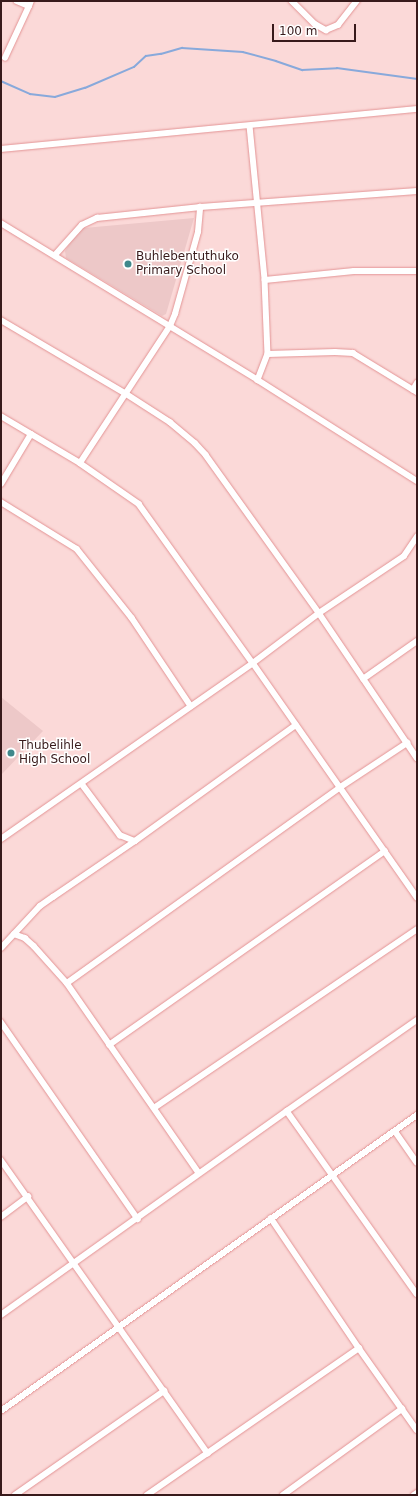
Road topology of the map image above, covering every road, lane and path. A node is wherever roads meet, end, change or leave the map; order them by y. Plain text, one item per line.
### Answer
1 (17, 1) edge
2 (292, 1) edge
3 (357, 1) edge
4 (30, 3) edge
5 (5, 58) dead end
6 (417, 109) edge
7 (250, 126) junction
8 (1, 149) edge
9 (417, 191) edge
10 (258, 203) junction
11 (200, 207) junction
12 (1, 223) edge
13 (55, 255) junction
14 (417, 271) edge
15 (265, 280) junction
16 (1, 320) edge
17 (170, 326) junction
18 (268, 354) junction
19 (258, 380) junction
20 (417, 383) edge
21 (415, 391) edge
22 (125, 393) junction
23 (1, 416) edge
24 (31, 434) junction
25 (80, 462) junction
26 (417, 481) edge
27 (1, 484) edge
28 (1, 502) edge
29 (417, 537) edge
30 (319, 614) junction
31 (417, 641) edge
32 (253, 663) junction
33 (363, 679) junction
34 (191, 706) junction
35 (296, 725) junction
36 (407, 743) junction
37 (417, 758) edge
38 (82, 784) junction
39 (340, 788) junction
40 (1, 830) edge
41 (3, 838) edge
42 (135, 841) junction
43 (385, 851) junction
44 (417, 897) edge
45 (417, 928) edge
46 (14, 934) junction
47 (1, 948) edge
48 (67, 983) junction
49 (417, 1020) edge
50 (1, 1022) edge
51 (109, 1045) junction
52 (154, 1108) junction
53 (286, 1111) junction
54 (417, 1116) edge
55 (395, 1130) junction
56 (1, 1160) edge
57 (417, 1162) edge
58 (199, 1173) junction
59 (331, 1175) junction
60 (28, 1198) junction
61 (1, 1217) edge
62 (271, 1218) junction
63 (138, 1219) junction
64 (73, 1263) junction
65 (417, 1294) edge
66 (1, 1316) edge
67 (119, 1326) junction
68 (359, 1348) junction
69 (164, 1391) junction
70 (402, 1409) junction
71 (1, 1410) edge
72 (417, 1430) edge
73 (208, 1452) junction
74 (417, 1493) edge
75 (15, 1495) edge
76 (147, 1495) edge
77 (283, 1495) edge
78 (414, 1495) edge

1 - 4 street
2 - 3 street
4 - 5 street
6 - 7 street
7 - 8 street
7 - 10 street
9 - 10 street
10 - 11 street
10 - 15 street
11 - 13 street
11 - 17 street
12 - 13 street
13 - 17 street
14 - 15 street
15 - 18 street
16 - 22 street
17 - 19 street
17 - 22 street
18 - 19 street
18 - 21 street
19 - 26 street
20 - 21 street
22 - 25 street
22 - 30 street
23 - 24 street
24 - 25 street
24 - 27 street
25 - 32 street
28 - 34 street
29 - 30 street
30 - 32 street
30 - 33 street
31 - 33 street
32 - 34 street
32 - 35 street
33 - 36 street
34 - 38 street
35 - 39 street
35 - 42 street
36 - 37 street
36 - 39 street
38 - 41 street
38 - 42 street
39 - 43 street
39 - 48 street
40 - 41 street
42 - 46 street
43 - 44 street
43 - 51 street
45 - 52 street
46 - 47 street
46 - 48 street
48 - 51 street
49 - 53 street
50 - 63 street
51 - 52 street
52 - 58 street
53 - 58 street
53 - 59 street
54 - 55 street
55 - 57 street
55 - 59 street
56 - 60 street
58 - 63 street
59 - 62 street
59 - 65 street
60 - 61 street
60 - 64 street
62 - 67 street
62 - 68 street
63 - 64 street
64 - 66 street
64 - 67 street
67 - 69 street
67 - 71 street
68 - 70 street
68 - 73 street
69 - 73 street
69 - 75 street
70 - 72 street
70 - 77 street
73 - 76 street
74 - 78 street

